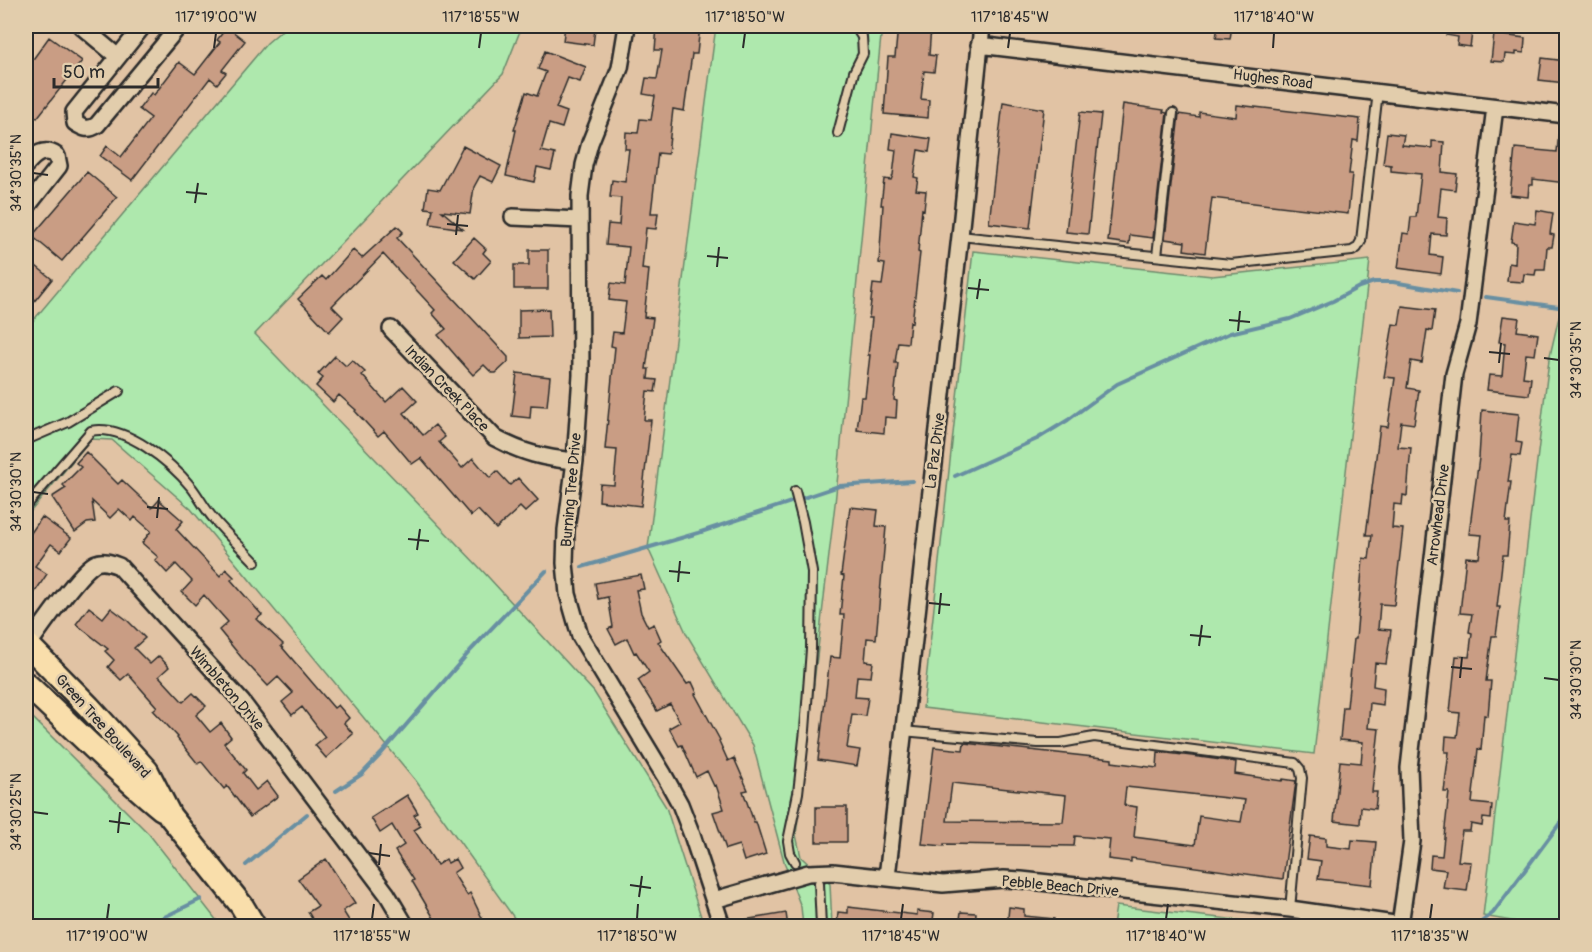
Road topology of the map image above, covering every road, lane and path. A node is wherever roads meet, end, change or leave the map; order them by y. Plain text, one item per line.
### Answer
1 (81, 26) edge
2 (143, 26) edge
3 (179, 26) edge
4 (627, 26) edge
5 (855, 26) edge
6 (982, 26) edge
7 (980, 45) junction
8 (118, 57) junction
9 (1378, 91) junction
10 (1495, 107) junction
11 (1173, 113) dead end
12 (1566, 115) edge
13 (838, 133) dead end
14 (26, 165) edge
15 (26, 208) edge
16 (513, 217) dead end
17 (580, 220) junction
18 (960, 236) junction
19 (1157, 256) junction
20 (391, 329) dead end
21 (118, 391) dead end
22 (26, 440) edge
23 (575, 461) junction
24 (795, 491) dead end
25 (26, 506) edge
26 (255, 562) dead end
27 (26, 646) edge
28 (26, 684) edge
29 (902, 731) junction
30 (170, 816) junction
31 (795, 862) dead end
32 (887, 877) junction
33 (819, 883) dead end
34 (714, 900) junction
35 (1300, 915) edge
36 (1404, 926) edge
37 (254, 927) edge
38 (406, 927) edge
39 (722, 927) edge
40 (821, 927) edge

1 - 8 street
2 - 8 street
3 - 8 street
4 - 17 street, Burning Tree Drive
5 - 13 lane
6 - 7 street, La Paz Drive
7 - 9 street, Hughes Road
7 - 18 street, La Paz Drive
9 - 10 street, Hughes Road
9 - 19 lane
10 - 12 street, Hughes Road
10 - 36 street, Arrowhead Drive
11 - 19 lane
14 - 15 street
16 - 17 street
17 - 23 street, Burning Tree Drive
18 - 19 lane
18 - 29 street, La Paz Drive
20 - 23 street, Indian Creek Place
21 - 22 lane
23 - 34 street, Burning Tree Drive
24 - 31 lane
25 - 26 lane
27 - 30 main road, Green Tree Boulevard
27 - 38 street, Wimbleton Drive
28 - 30 main road, Green Tree Boulevard
29 - 32 street, La Paz Drive
29 - 35 lane
30 - 37 main road, Green Tree Boulevard
32 - 34 street, Pebble Beach Drive
32 - 35 street, Pebble Beach Drive
33 - 40 lane
34 - 39 street, Burning Tree Drive
35 - 36 street, Pebble Beach Drive

